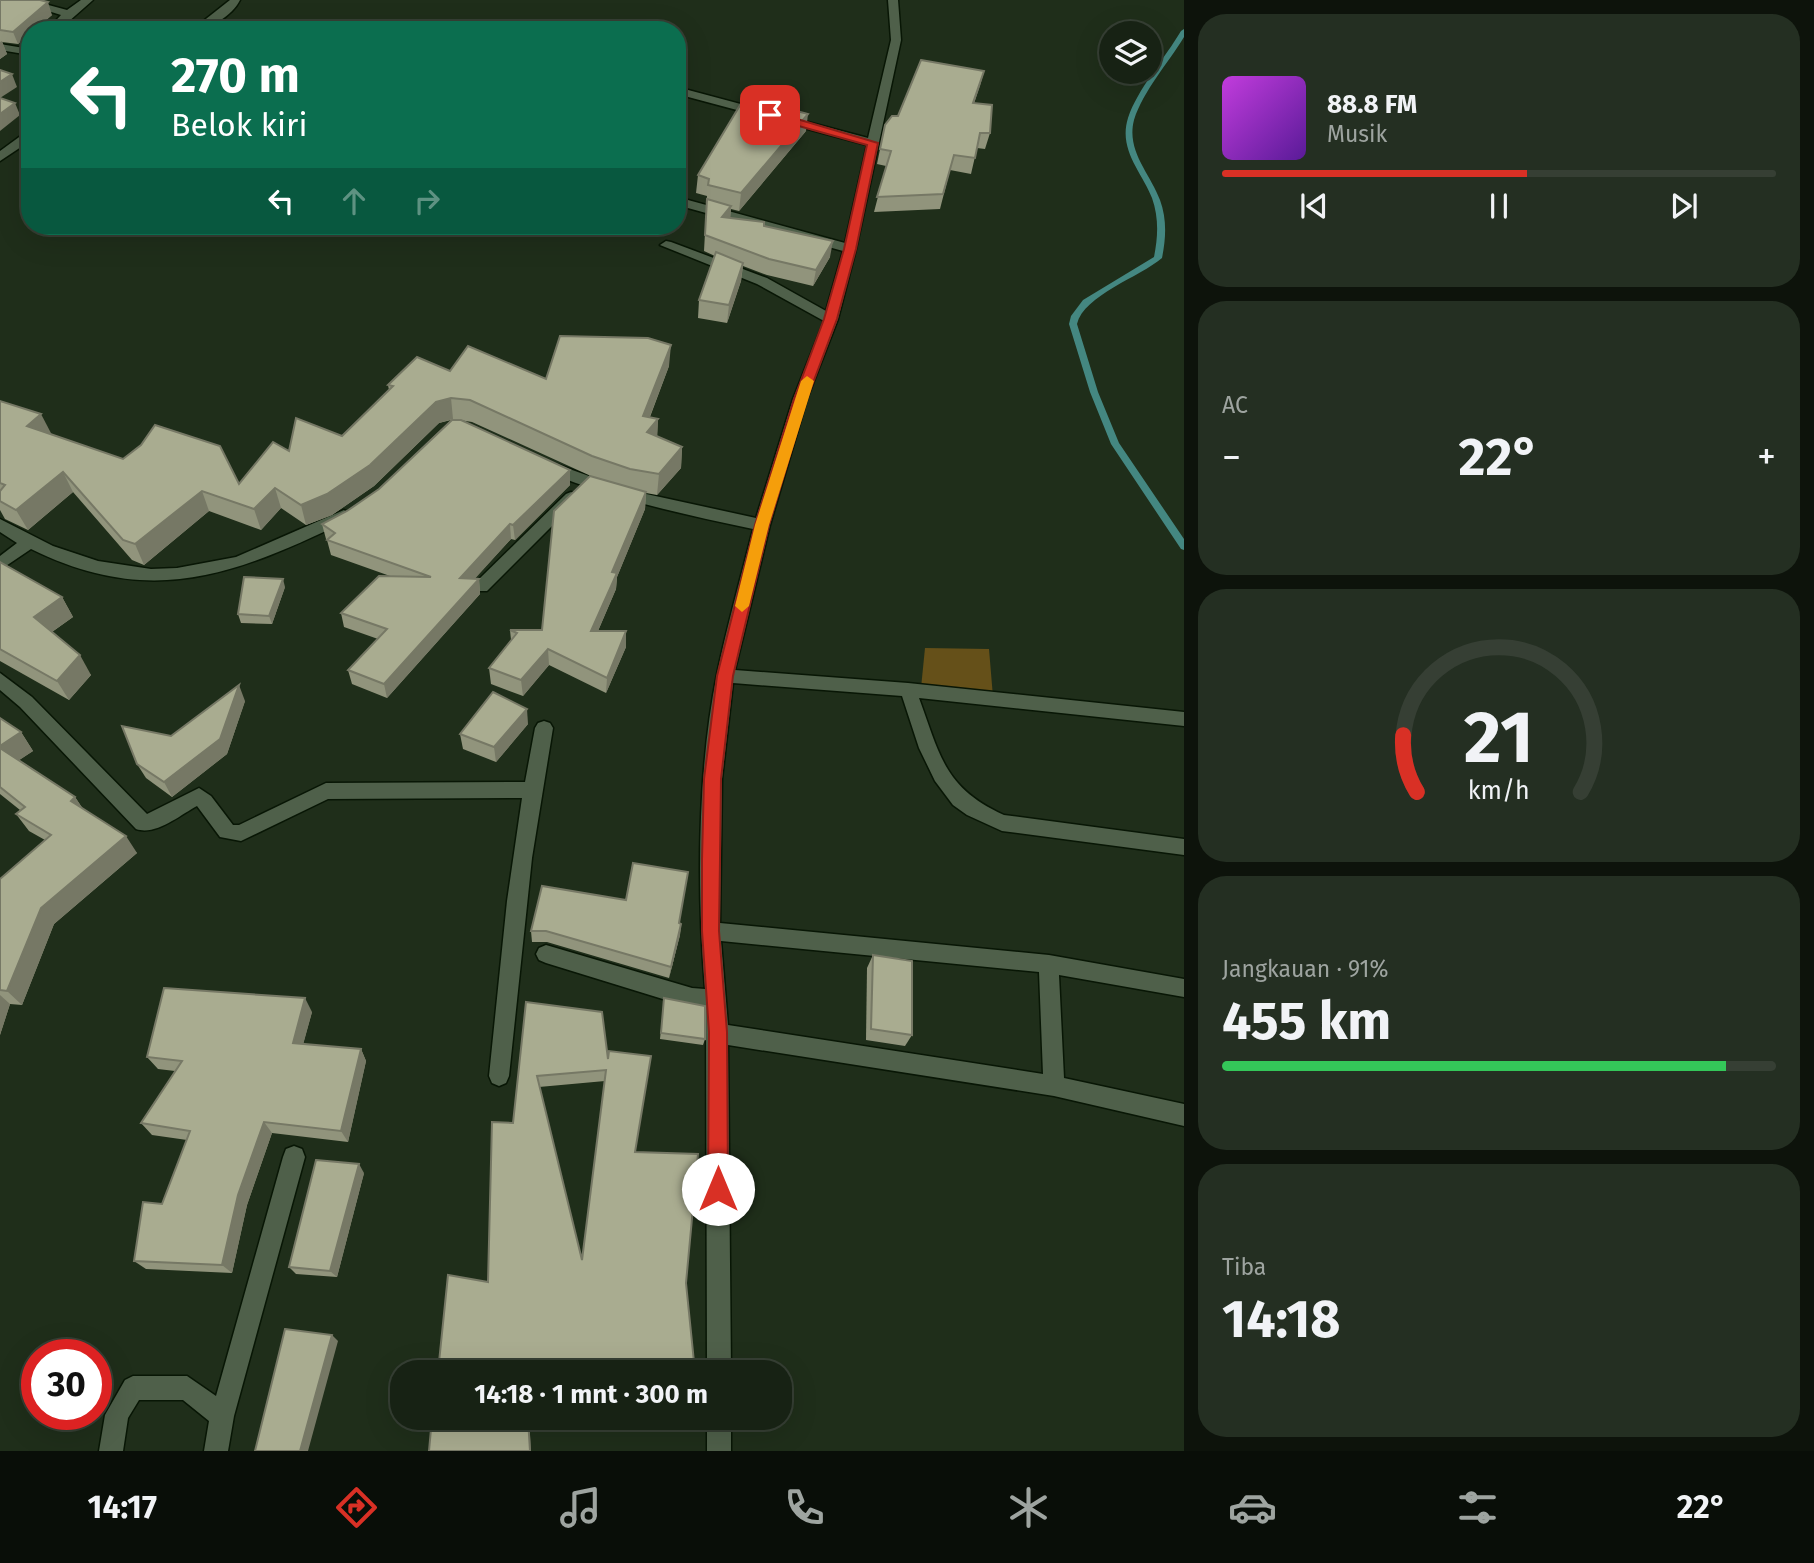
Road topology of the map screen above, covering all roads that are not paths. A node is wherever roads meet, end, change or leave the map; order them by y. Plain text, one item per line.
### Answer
1 (18, 0) edge
2 (88, 0) edge
3 (235, 0) edge
4 (893, 0) edge
5 (69, 14) junction
6 (62, 21) edge
7 (210, 21) edge
8 (0, 47) edge
9 (21, 50) edge
10 (686, 92) edge
11 (21, 142) edge
12 (873, 143) junction
13 (0, 157) edge
14 (686, 203) edge
15 (666, 246) dead end
16 (850, 249) junction
17 (831, 319) junction
18 (538, 461) edge
19 (586, 483) junction
20 (361, 508) edge
21 (0, 525) edge
22 (762, 525) junction
23 (28, 543) junction
24 (0, 564) edge
25 (481, 587) edge
26 (725, 676) junction
27 (0, 680) edge
28 (908, 690) junction
29 (1184, 719) edge
30 (544, 728) dead end
31 (532, 790) junction
32 (1184, 847) edge
33 (710, 931) junction
34 (546, 954) dead end
35 (1049, 964) junction
36 (1184, 988) edge
37 (716, 1000) junction
38 (718, 1032) junction
39 (499, 1076) dead end
40 (1054, 1086) junction
41 (1184, 1115) edge
42 (295, 1157) dead end
43 (719, 1360) edge
44 (222, 1416) junction
45 (719, 1430) edge
46 (111, 1451) edge
47 (216, 1451) edge
48 (719, 1451) edge

1 - 5 street
2 - 5 street
3 - 7 street
4 - 12 street
5 - 6 street
8 - 9 street
10 - 12 street
11 - 13 street
12 - 16 street
14 - 16 street
15 - 17 street
16 - 17 street
17 - 22 street
18 - 19 street
19 - 22 street
19 - 25 street
20 - 23 street
21 - 23 street
22 - 26 street
23 - 24 street
26 - 28 street
26 - 33 street
27 - 31 street
28 - 29 street
28 - 32 street
30 - 31 street
31 - 39 street
33 - 35 street
33 - 37 street
34 - 37 street
35 - 36 street
35 - 40 street
37 - 38 street
38 - 40 street
38 - 43 street
40 - 41 street
42 - 44 street
44 - 46 street
44 - 47 street
45 - 48 street

